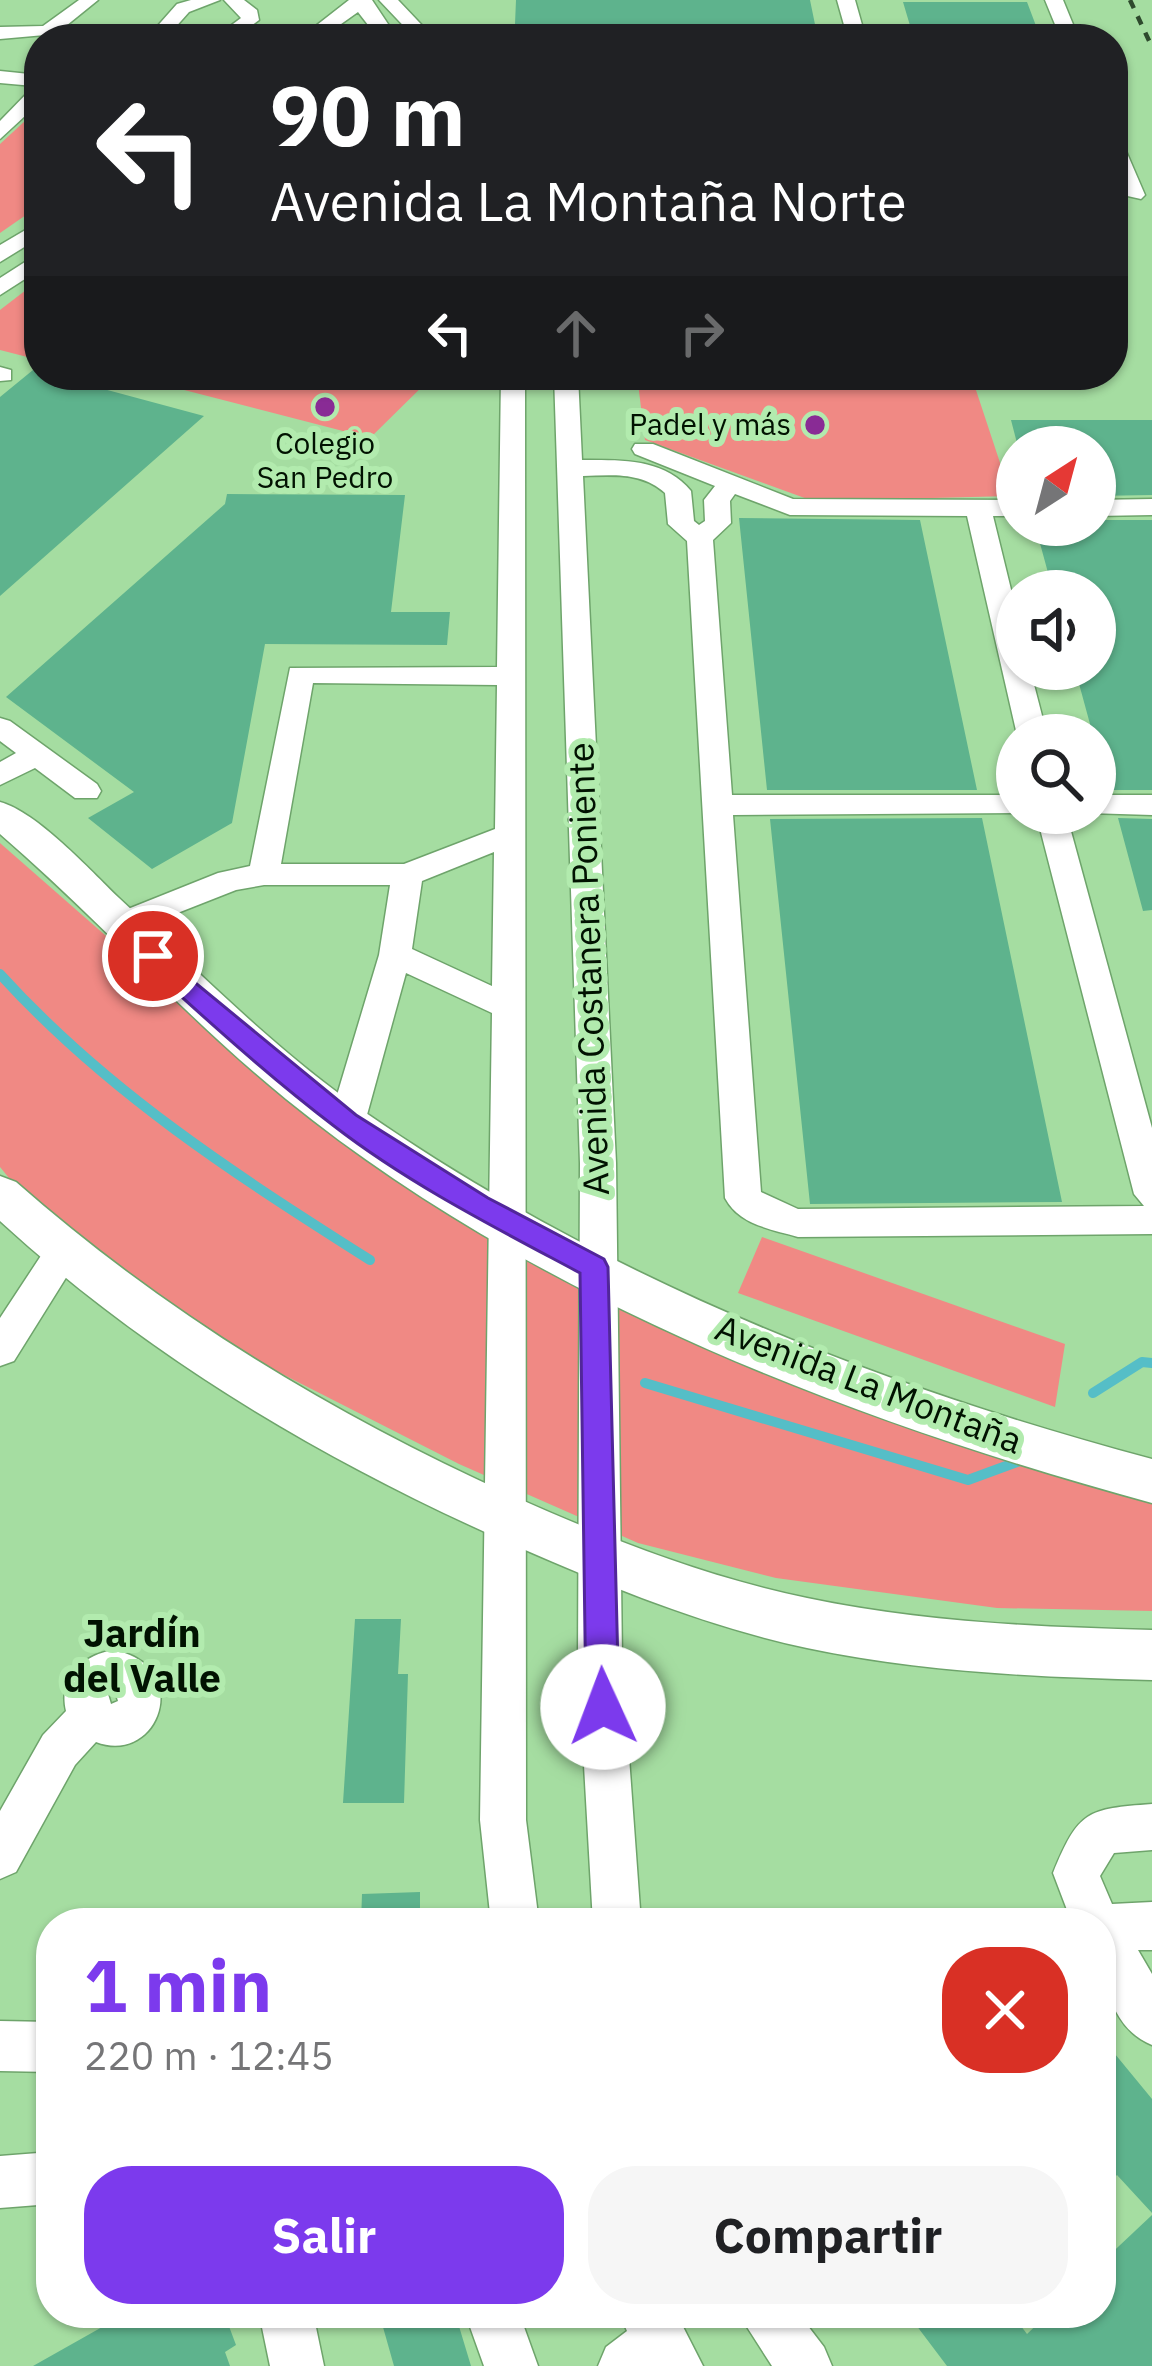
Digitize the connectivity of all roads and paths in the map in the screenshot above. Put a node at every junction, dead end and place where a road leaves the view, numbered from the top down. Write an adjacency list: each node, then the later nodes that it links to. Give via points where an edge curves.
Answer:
1 (88, 0): 6 (street)
2 (211, 0): 7 (street, via 183,8)
3 (233, 0): 8 (street, via 250,20)
4 (390, 2): 5 (street); 10 (street)
5 (363, 5): 9 (street)
6 (64, 24)
7 (169, 24)
8 (244, 24)
9 (332, 24)
10 (411, 24)
11 (24, 107): 12 (street)
12 (0, 133)
13 (1128, 180): 14 (street)
14 (1134, 195)
15 (513, 390): 24 (street, Avenida Costanera Poniente)
16 (567, 390): 17 (street, Avenida Costanera Poniente)
17 (569, 457): 18 (street, via 644,448); 23 (street, via 668,480 678,491 681,524); 48 (street, Avenida Costanera Poniente, via 598,1163)
18 (731, 482): 20 (street, via 796,508); 23 (street, via 717,500 718,523)
19 (1152, 507): 22 (street)
20 (978, 508): 21 (street); 25 (street)
21 (996, 508)
22 (1116, 508)
23 (700, 538): 33 (street)
24 (511, 676): 35 (street, Avenida Costanera Poniente); 37 (street, via 300,674)
25 (1027, 714)
26 (0, 727): 27 (street)
27 (38, 754): 28 (street); 29 (street)
28 (0, 776)
29 (86, 791)
30 (996, 805): 33 (street)
31 (1116, 805): 32 (street)
32 (1152, 805)
33 (717, 806): 45 (street, via 743,1198 798,1223)
34 (0, 814): 39 (main road, Avenida La Montaña)
35 (510, 834): 38 (street); 41 (street, Avenida Costanera Poniente)
36 (1057, 834): 44 (street)
37 (264, 874): 38 (street); 39 (street)
38 (407, 875): 40 (street)
39 (118, 925): 42 (main road, Avenida La Montaña)
40 (395, 956): 41 (street); 42 (street)
41 (509, 1007): 46 (street, Avenida Costanera Poniente)
42 (347, 1122): 46 (main road, Avenida La Montaña)
43 (0, 1194): 47 (main road)
44 (1152, 1194)
45 (1152, 1220)
46 (510, 1224): 48 (main road, Avenida La Montaña); 51 (street, Avenida Costanera Poniente)
47 (63, 1252): 49 (street); 51 (main road, via 233,1376)
48 (594, 1267): 50 (main road, Avenida La Montaña, via 789,1359); 52 (street, Avenida Costanera Poniente)
49 (0, 1350)
50 (1152, 1481)
51 (506, 1517): 52 (main road); 57 (street, Avenida Costanera Poniente, via 502,1820)
52 (598, 1561): 53 (main road, via 850,1632); 58 (street, Avenida Costanera Poniente)
53 (1152, 1654)
54 (90, 1717): 56 (street, via 59,1750)
55 (1152, 1827): 59 (street, via 1101,1831 1076,1873)
56 (0, 1856)
57 (513, 1908)
58 (615, 1908)
59 (1091, 1908)
60 (1152, 1926): 61 (street)
61 (1116, 1927)
62 (1116, 1958): 63 (street)
63 (1152, 2021)
64 (0, 2046): 65 (street)
65 (36, 2047)
66 (36, 2179): 67 (street)
67 (0, 2182)
68 (289, 2328): 71 (street)
69 (497, 2328): 72 (street)
70 (776, 2328): 73 (street)
71 (298, 2366)
72 (511, 2366)
73 (805, 2366)

